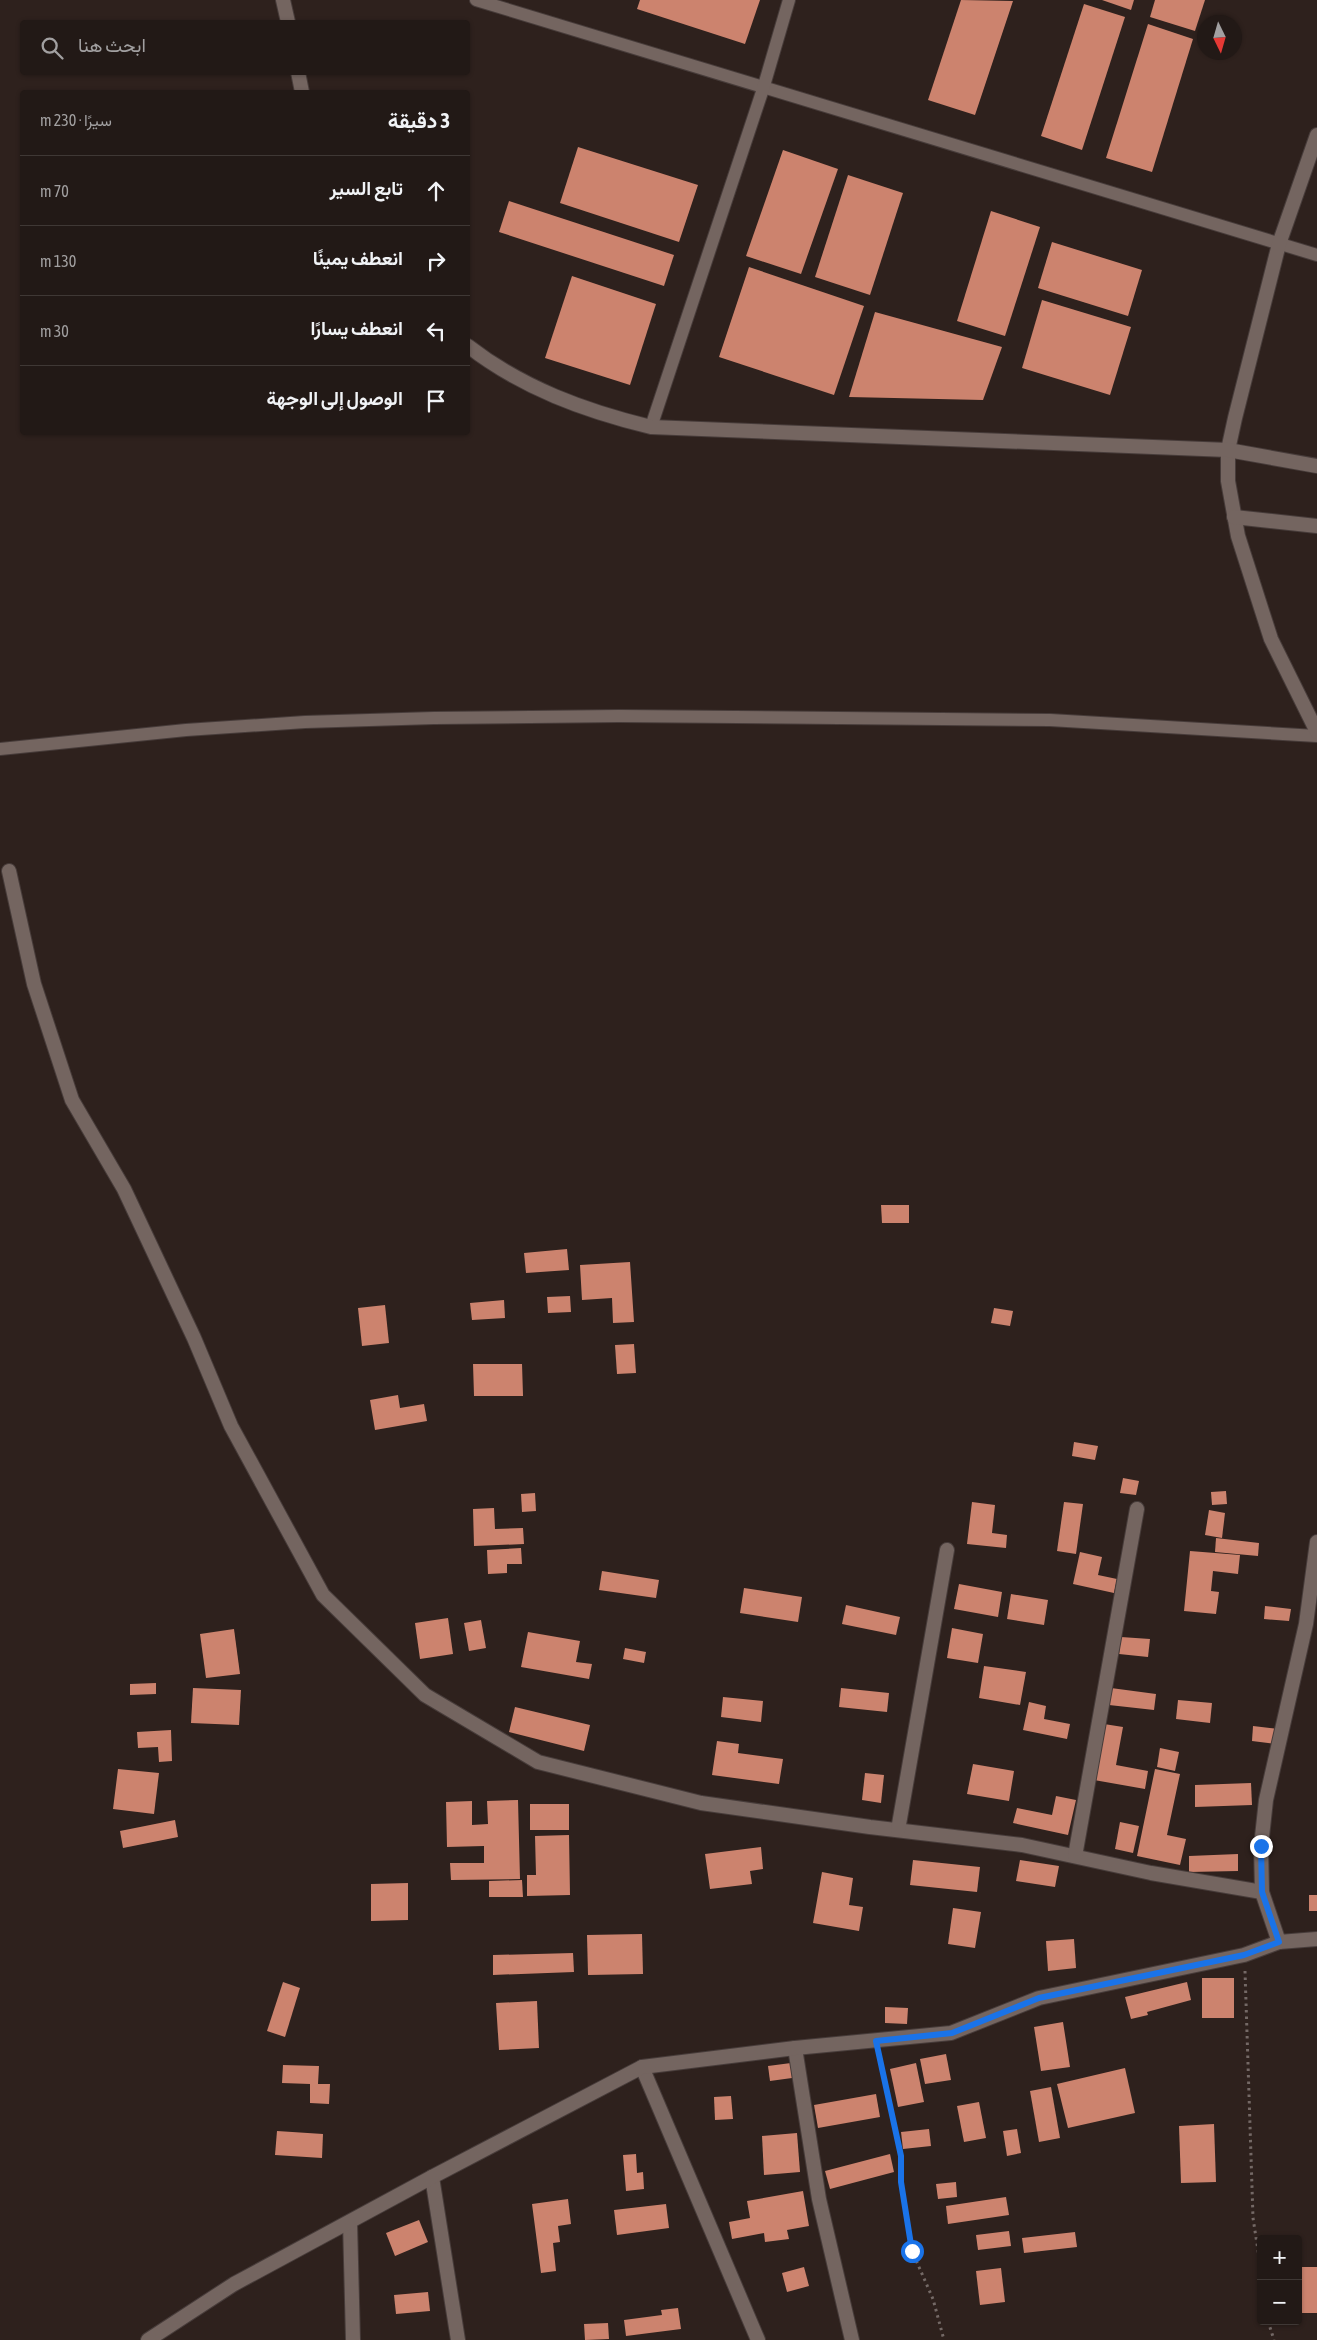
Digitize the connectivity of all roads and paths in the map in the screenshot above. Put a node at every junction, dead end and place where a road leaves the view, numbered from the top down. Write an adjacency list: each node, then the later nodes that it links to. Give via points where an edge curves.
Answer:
1 (283, 0): 4 (street)
2 (476, 0): 6 (lane)
3 (789, 0): 6 (lane)
4 (288, 20)
5 (299, 75): 7 (street)
6 (763, 89): 9 (lane); 12 (lane)
7 (302, 90)
8 (1317, 136): 9 (street)
9 (1279, 244): 10 (lane); 13 (street)
10 (1317, 255)
11 (470, 347): 12 (street, via 520,380 562,400 606,416)
12 (651, 427): 13 (street)
13 (1228, 450): 14 (street); 15 (street, via 1228,481)
14 (1317, 466)
15 (1234, 517): 16 (street); 17 (street, via 1271,639)
16 (1317, 526)
17 (1317, 732)
18 (1317, 736): 19 (lane, via 1050,720 619,716 305,722 206,728)
19 (0, 749)
20 (9, 871): 24 (street, via 34,984 72,1100 124,1189 231,1426 323,1595 425,1695 538,1762 701,1803)
21 (1137, 1509): 25 (street)
22 (1317, 1542): 26 (street, via 1306,1624 1266,1800 1261,1846)
23 (947, 1550): 24 (street)
24 (898, 1830): 25 (street, via 1022,1844)
25 (1075, 1856): 26 (street)
26 (1262, 1892): 28 (street)
27 (1317, 1939): 28 (street)
28 (1279, 1942): 29 (street)
29 (1244, 1955): 30 (street, via 1039,1998 952,2033); 35 (path, via 1253,2218)
30 (876, 2041): 31 (street); 42 (path, via 901,2156 901,2182 912,2251 933,2299)
31 (795, 2048): 32 (street); 41 (street, via 819,2199)
32 (642, 2067): 33 (street); 40 (street)
33 (432, 2177): 34 (street); 39 (street)
34 (350, 2222): 37 (street, via 234,2284); 38 (street)
35 (1257, 2244)
36 (1269, 2325): 43 (path)
37 (148, 2340)
38 (353, 2340)
39 (458, 2340)
40 (758, 2340)
41 (852, 2340)
42 (944, 2340)
43 (1274, 2340)

